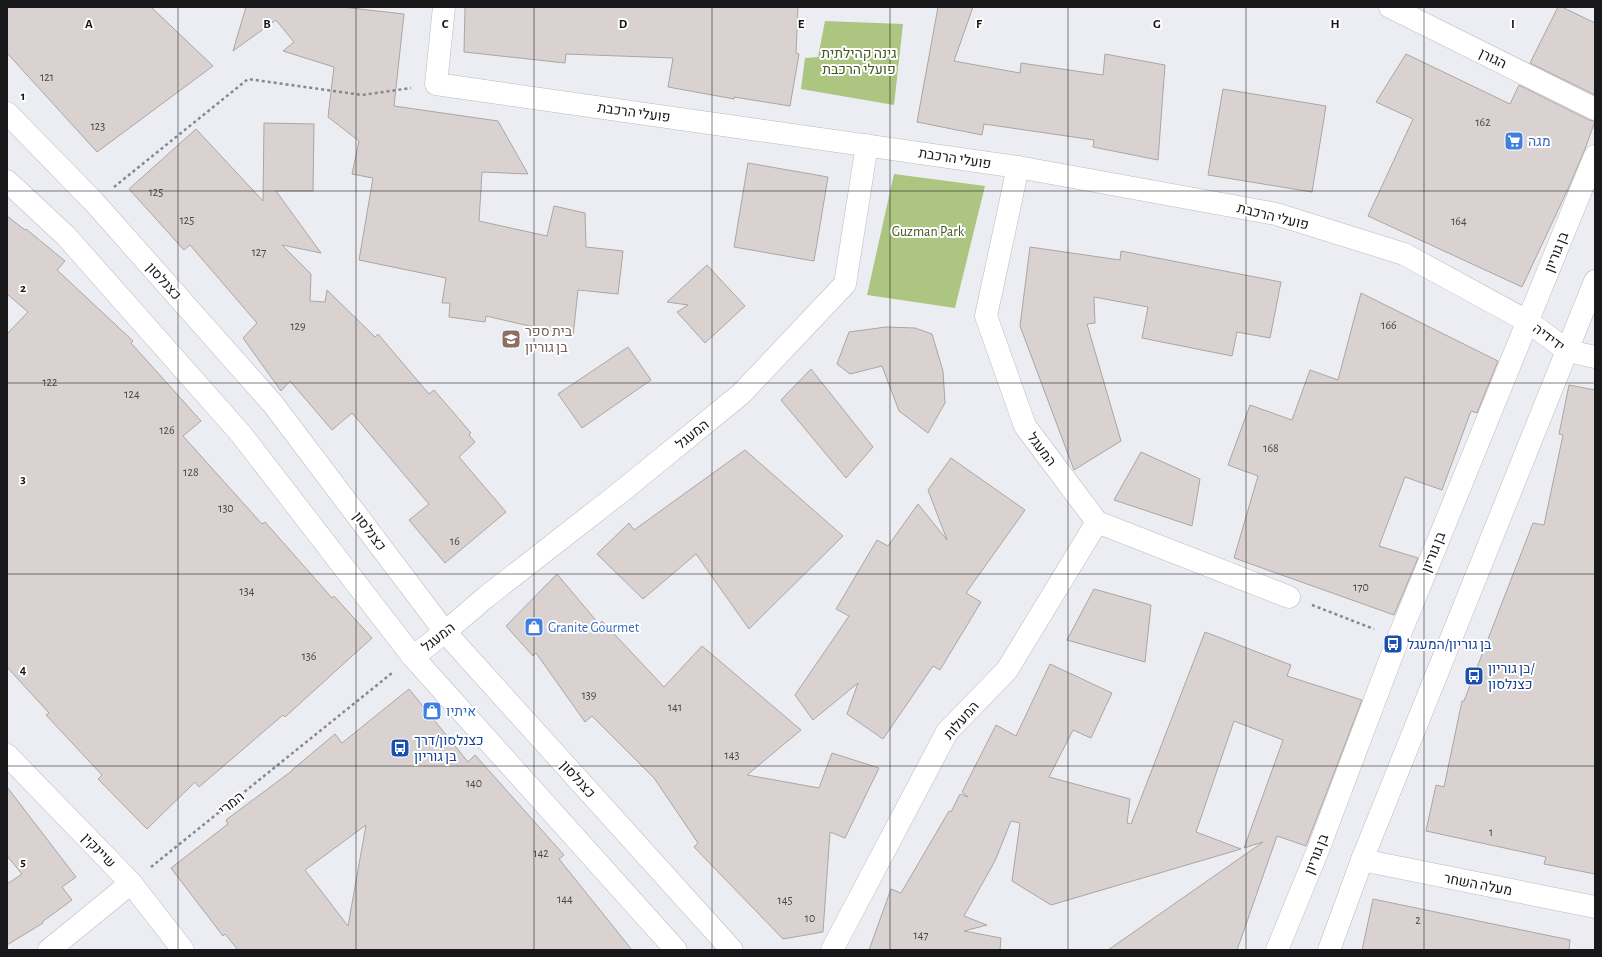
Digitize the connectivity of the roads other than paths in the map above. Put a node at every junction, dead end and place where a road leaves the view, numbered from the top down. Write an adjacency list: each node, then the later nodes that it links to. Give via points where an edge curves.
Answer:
1 (444, 7): 5 (street, פועלי הרכבת, via 436,84)
2 (1390, 7): 3 (street, הגורן)
3 (1595, 109)
4 (7, 113): 15 (street, כצנלסון, via 94,202 273,404)
5 (867, 145): 7 (street, פועלי הרכבת); 15 (street, המעגל, via 845,284 741,394)
6 (1595, 156): 10 (street, בן גוריון)
7 (1018, 167): 10 (street, פועלי הרכבת, via 1276,214 1404,254); 13 (street, המעגל, via 986,316 1025,426)
8 (7, 181): 16 (street, via 66,236 241,434)
9 (1595, 281): 11 (street)
10 (1527, 321): 11 (street, ידידיה); 26 (street, בן גוריון, via 1398,639)
11 (1568, 351): 12 (street, ידידיה); 18 (street)
12 (1595, 358)
13 (1097, 522): 14 (street); 25 (street, המעלות, via 1006,670 947,732)
14 (1289, 597)
15 (445, 632): 16 (street, המעגל); 24 (street, כצנלסון)
16 (413, 656): 23 (street)
17 (7, 755): 19 (street, שיינקין)
18 (1362, 860): 20 (street, מעלה השחר); 27 (street)
19 (131, 883): 21 (street); 22 (street, שיינקין)
20 (1595, 907)
21 (49, 950)
22 (183, 950)
23 (676, 950)
24 (732, 950)
25 (832, 950)
26 (1277, 950)
27 (1329, 950)

